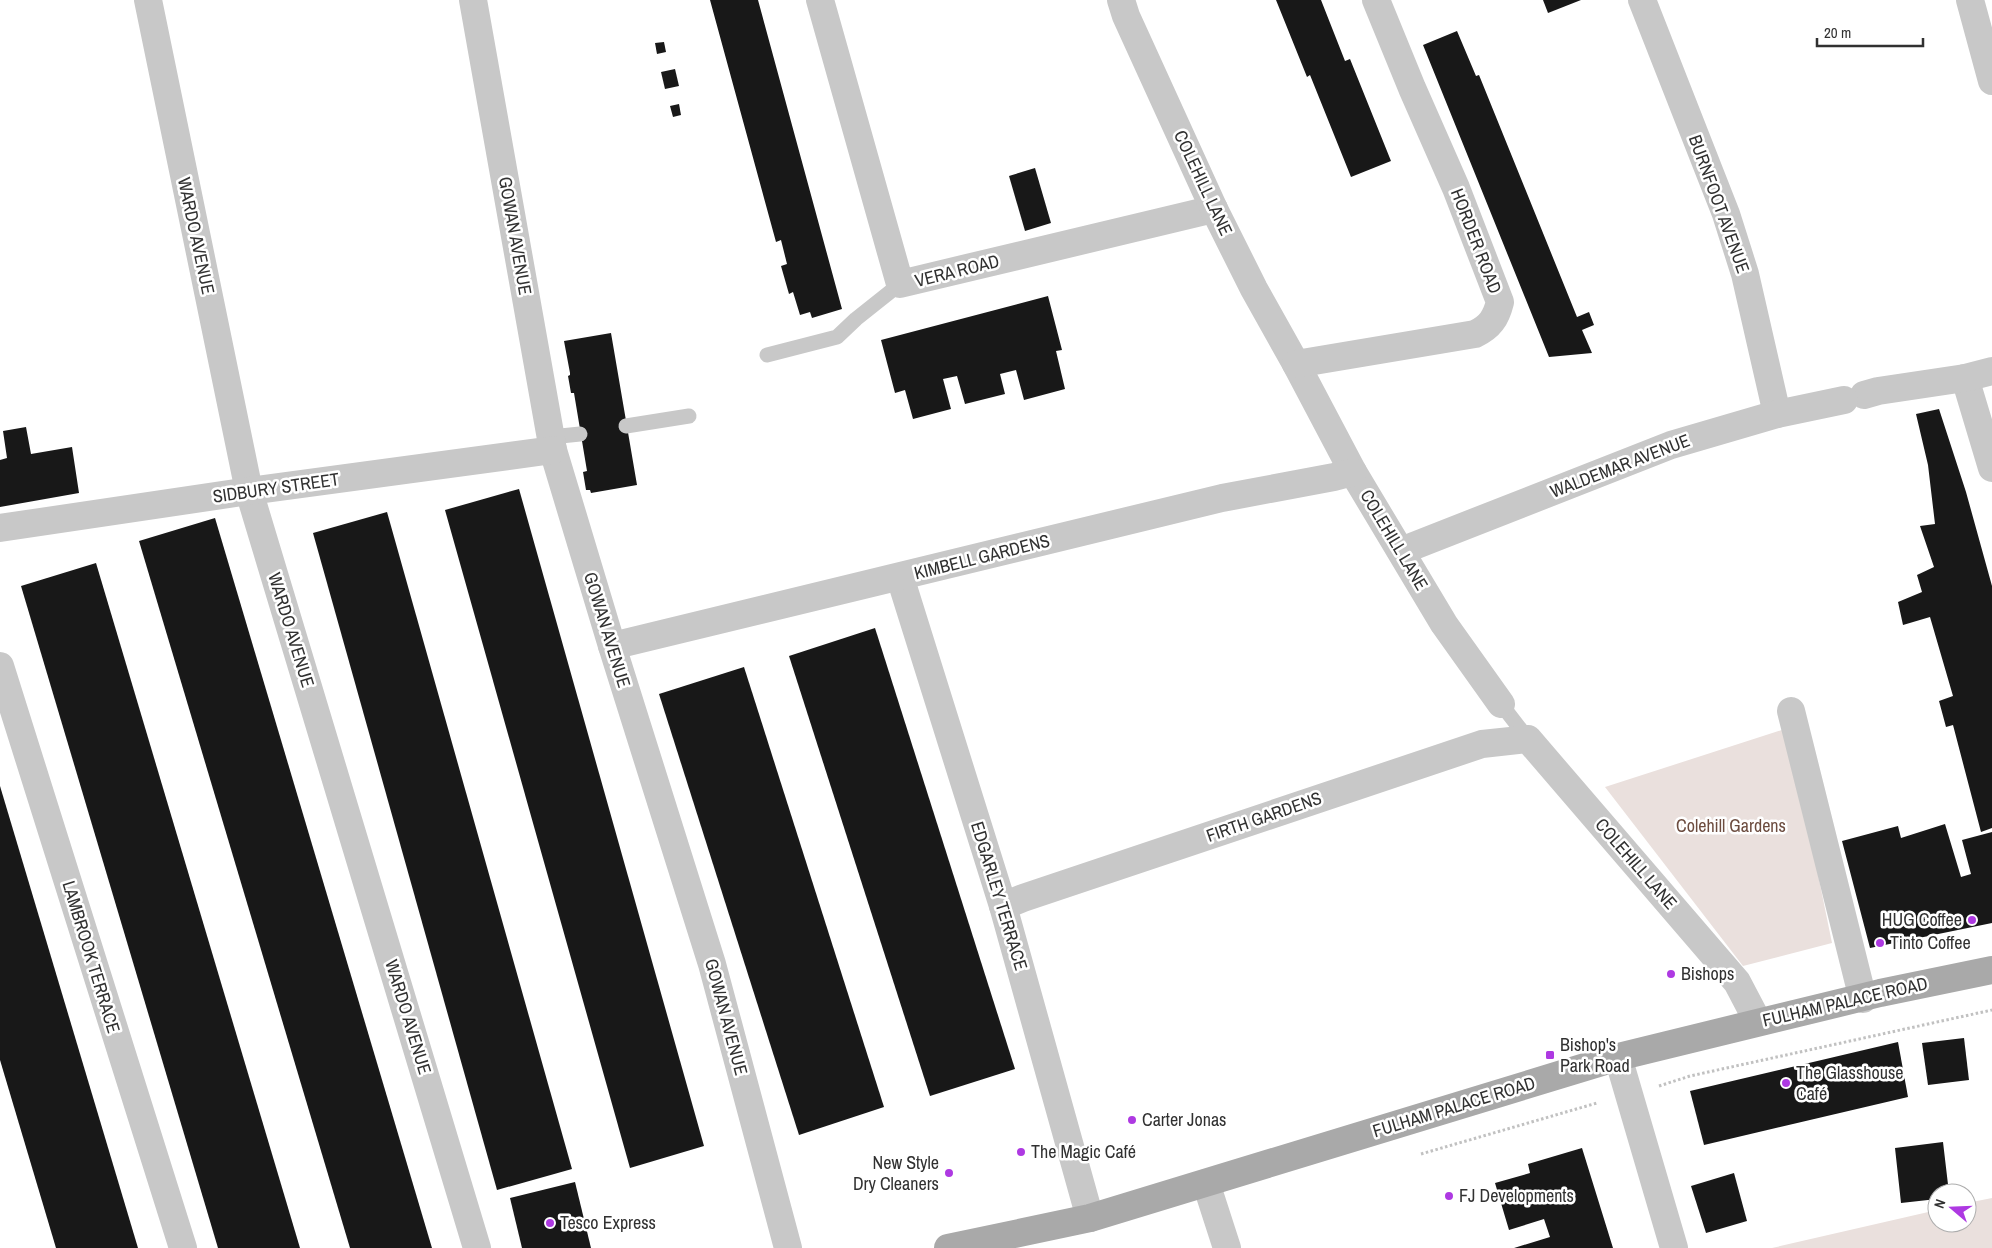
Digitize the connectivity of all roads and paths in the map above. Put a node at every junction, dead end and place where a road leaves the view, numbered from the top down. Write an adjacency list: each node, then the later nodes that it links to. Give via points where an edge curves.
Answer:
1 (148, 0): 22 (street, WARDO AVENUE)
2 (473, 0): 19 (street, GOWAN AVENUE)
3 (820, 0): 10 (street, VERA ROAD)
4 (1121, 0): 9 (street, COLEHILL LANE)
5 (1376, 0): 12 (street, HORDER ROAD, via 1456,188 1500,302 1496,317 1475,334)
6 (1642, 0): 15 (street, BURNFOOT AVENUE, via 1726,214 1745,274)
7 (1970, 0): 8 (street)
8 (1992, 81)
9 (1214, 209): 10 (street, VERA ROAD); 12 (street, COLEHILL LANE)
10 (900, 284): 11 (lane, via 837,337)
11 (767, 355)
12 (1296, 364): 21 (street, COLEHILL LANE)
13 (1992, 371): 14 (street)
14 (1965, 378): 15 (street, WALDEMAR AVENUE, via 1878,391); 20 (street)
15 (1777, 414): 24 (street, WALDEMAR AVENUE, via 1671,445)
16 (689, 416): 17 (lane)
17 (626, 426)
18 (580, 434): 19 (lane)
19 (552, 444): 22 (street, SIDBURY STREET); 26 (street, GOWAN AVENUE)
20 (1992, 468)
21 (1352, 472): 24 (street, COLEHILL LANE); 25 (street, KIMBELL GARDENS, via 1222,498)
22 (249, 491): 23 (street, SIDBURY STREET); 41 (street, WARDO AVENUE)
23 (0, 528)
24 (1401, 551): 28 (street, COLEHILL LANE, via 1444,624)
25 (900, 577): 26 (street, KIMBELL GARDENS); 31 (street, EDGARLEY TERRACE)
26 (612, 646): 42 (street, GOWAN AVENUE, via 712,964)
27 (0, 666): 40 (street, LAMBROOK TERRACE)
28 (1501, 704): 30 (lane, COLEHILL LANE)
29 (1791, 710): 33 (street)
30 (1528, 739): 31 (street, FIRTH GARDENS, via 1482,744); 35 (street, COLEHILL LANE, via 1737,982)
31 (1004, 906): 39 (street, EDGARLEY TERRACE)
32 (1992, 974): 33 (main road, FULHAM PALACE ROAD, via 1880,993)
33 (1863, 999): 35 (main road, FULHAM PALACE ROAD)
34 (1992, 1010): 37 (path, via 1690,1076)
35 (1758, 1022): 36 (main road, FULHAM PALACE ROAD)
36 (1618, 1057): 38 (main road, FULHAM PALACE ROAD); 45 (street)
37 (1652, 1089)
38 (1206, 1183): 39 (main road, FULHAM PALACE ROAD); 44 (street)
39 (1090, 1218): 43 (main road, FULHAM PALACE ROAD)
40 (183, 1248)
41 (477, 1248)
42 (788, 1248)
43 (948, 1248)
44 (1227, 1248)
45 (1674, 1248)

